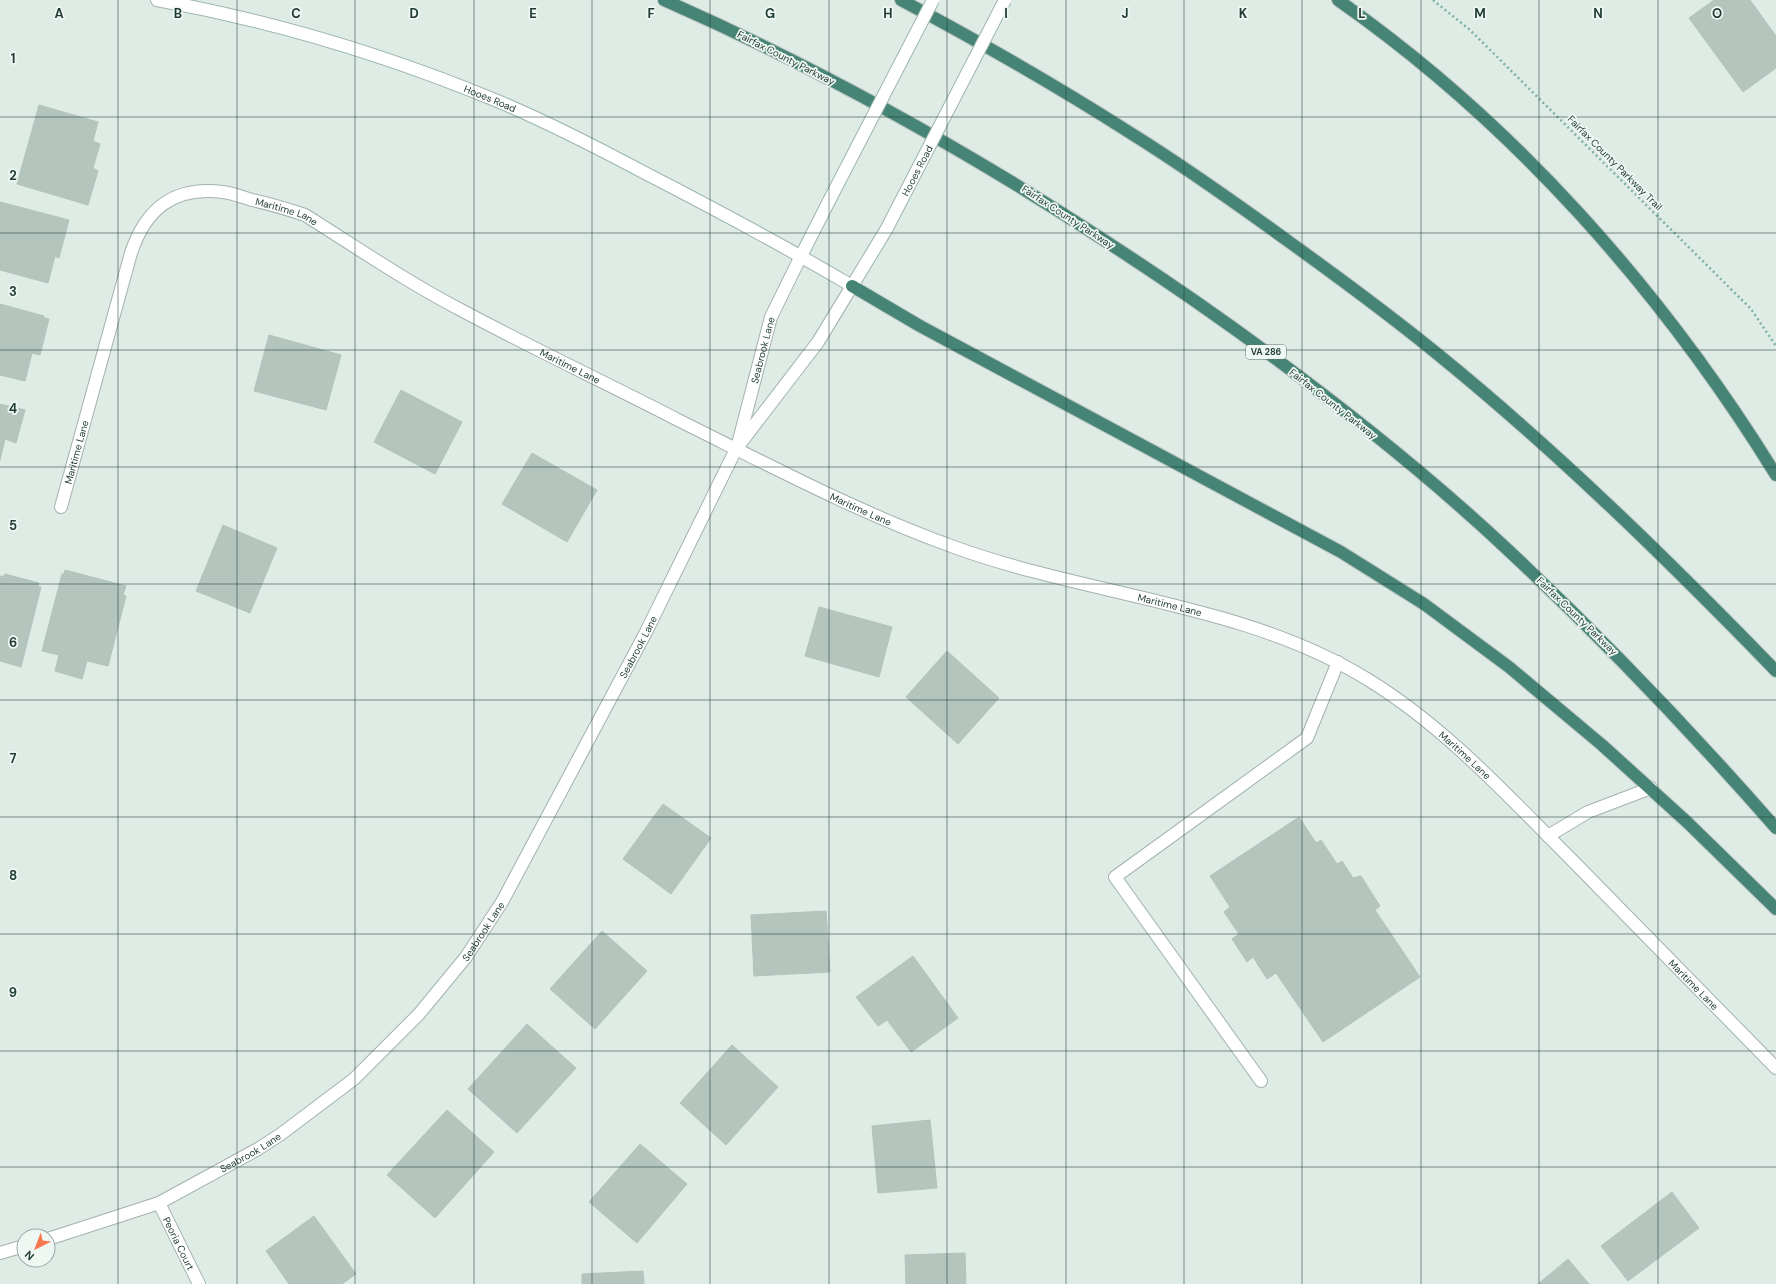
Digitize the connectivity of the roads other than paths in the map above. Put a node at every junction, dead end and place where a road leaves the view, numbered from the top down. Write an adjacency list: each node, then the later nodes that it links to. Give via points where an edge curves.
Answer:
1 (157, 0): 7 (street, Hooes Road, via 255,20 320,38 438,77 496,100 610,154)
2 (664, 0): 15 (highway, Fairfax County Parkway / VA 286, via 802,65 986,166 1076,222 1251,341 1414,468 1506,547 1654,694)
3 (901, 0): 13 (highway, via 1048,82 1134,135 1238,205 1348,285 1434,351 1529,432 1696,589)
4 (933, 0): 7 (street, bridge)
5 (1005, 0): 8 (street, Hooes Road, bridge, via 886,230)
6 (1338, 0): 10 (highway, via 1422,63 1469,104 1530,162 1579,214 1627,267 1675,327 1714,380)
7 (801, 256): 8 (street, Hooes Road); 9 (street, Seabrook Lane, via 771,317)
8 (852, 286): 9 (street, Seabrook Lane, via 818,342); 14 (highway, via 920,326 1297,528 1382,577 1424,604 1509,667)
9 (736, 449): 11 (street, Maritime Lane, via 457,308 305,215 224,192 206,191 172,198 146,221 137,236); 12 (street, Maritime Lane, via 861,510 965,551 1002,564 1231,621 1269,633); 20 (street, Seabrook Lane, via 646,632 502,902 466,957 419,1014 354,1079 258,1149)
10 (1776, 475)
11 (61, 507)
12 (1338, 662): 16 (street, Maritime Lane, via 1367,679 1423,719 1483,772); 19 (street, via 1308,738 1115,877)
13 (1776, 671)
14 (1651, 788): 16 (street, via 1588,812); 17 (highway)
15 (1776, 828)
16 (1548, 836): 18 (street, Maritime Lane)
17 (1776, 909)
18 (1776, 1068)
19 (1261, 1081)
20 (159, 1203): 21 (street, Seabrook Lane); 24 (street, Peoria Court)
21 (56, 1236)
22 (16, 1248): 23 (street)
23 (0, 1253)
24 (199, 1284)

